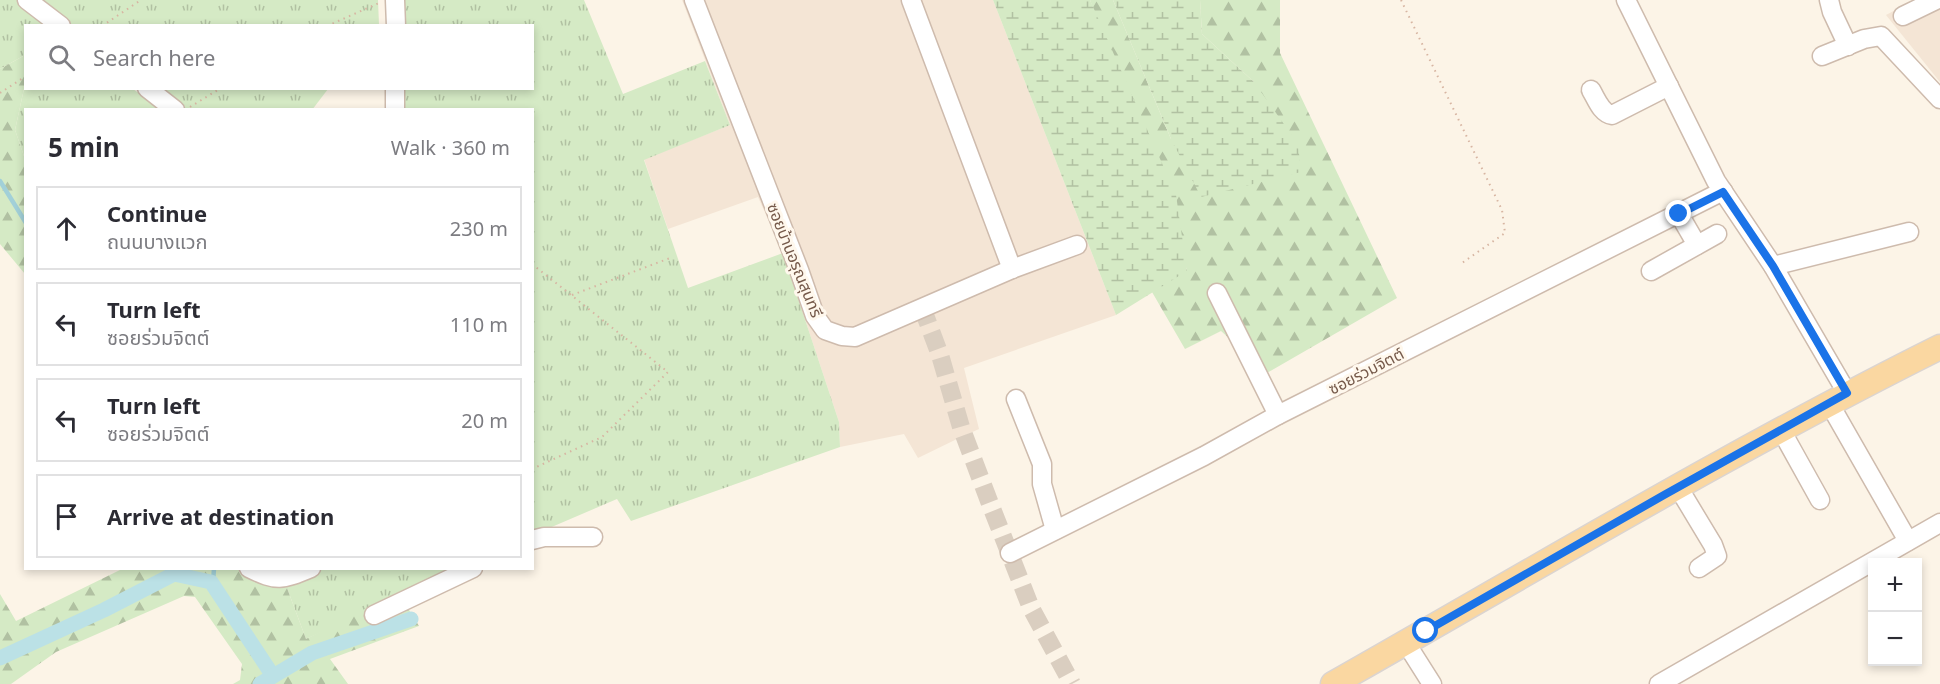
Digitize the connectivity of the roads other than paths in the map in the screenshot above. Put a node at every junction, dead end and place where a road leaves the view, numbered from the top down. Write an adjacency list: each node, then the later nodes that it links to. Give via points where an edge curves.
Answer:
1 (27, 0): 9 (street)
2 (395, 0): 10 (street)
3 (694, 0): 27 (street, ซอยบ้านอรุณสุนทรี, via 815,316 825,330 855,337)
4 (911, 0): 27 (street)
5 (1626, 0): 13 (street)
6 (1829, 0): 11 (street)
7 (1936, 0): 8 (street)
8 (1903, 16)
9 (58, 24)
10 (396, 24)
11 (1848, 46): 12 (street); 17 (street, via 1881,36)
12 (1822, 56)
13 (1669, 86): 16 (street, via 1612,115 1602,110); 20 (street)
14 (150, 90): 18 (street)
15 (395, 90): 19 (street)
16 (1591, 90)
17 (1940, 99)
18 (172, 108)
19 (395, 108)
20 (1723, 192): 21 (street, ซอยร่วมจิตต์); 26 (street)
21 (1679, 214): 25 (street); 33 (street, ซอยร่วมจิตต์)
22 (1909, 232): 26 (street)
23 (1717, 234): 25 (street)
24 (1077, 245): 27 (street, ซอยบ้านอรุณสุนทรี)
25 (1697, 245): 28 (street)
26 (1773, 266): 31 (street)
27 (1012, 269)
28 (1651, 271)
29 (1217, 293): 33 (street)
30 (1940, 347): 31 (main road)
31 (1838, 398): 34 (main road); 41 (street)
32 (1016, 399): 38 (street, via 1042,464 1042,484)
33 (1278, 415): 38 (street, ซอยร่วมจิตต์)
34 (1781, 430): 35 (main road); 36 (street)
35 (1678, 488): 43 (street, via 1717,556); 48 (main road)
36 (1820, 500)
37 (1940, 523): 41 (street)
38 (1055, 530): 42 (street, ซอยร่วมจิตต์)
39 (593, 537): 40 (street)
40 (534, 540)
41 (1908, 541): 51 (street)
42 (1010, 553)
43 (1699, 568)
44 (253, 570): 45 (street, via 269,578 290,577)
45 (306, 570)
46 (469, 570): 47 (street)
47 (374, 615)
48 (1406, 643): 49 (main road); 50 (street)
49 (1333, 684)
50 (1432, 684)
51 (1659, 684)

